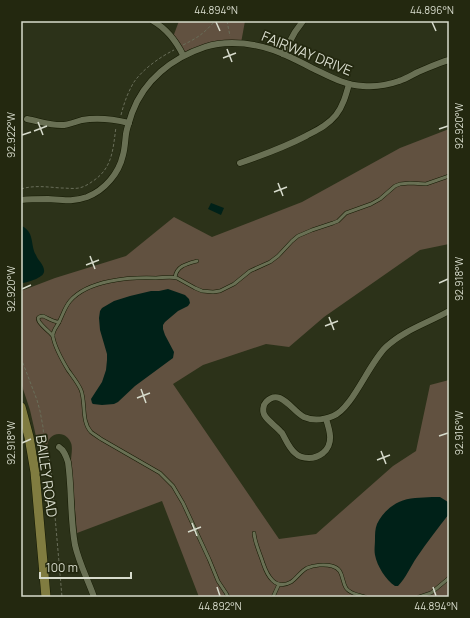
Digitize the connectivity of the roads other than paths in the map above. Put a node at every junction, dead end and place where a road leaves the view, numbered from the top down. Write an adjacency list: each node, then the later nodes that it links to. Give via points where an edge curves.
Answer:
1 (153, 21): 4 (street, via 173,37)
2 (303, 21): 3 (street)
3 (283, 54): 4 (street, FAIRWAY DRIVE, via 256,44 230,43 207,46); 6 (street, FAIRWAY DRIVE)
4 (183, 56): 8 (street, FAIRWAY DRIVE, via 152,80 137,102)
5 (449, 60): 6 (street, FAIRWAY DRIVE, via 389,84)
6 (349, 84): 9 (street, via 340,108 324,126 280,148)
7 (27, 118): 8 (street, via 57,125 100,118)
8 (129, 123): 11 (street, FAIRWAY DRIVE, via 123,156 115,174 94,194 67,201)
9 (240, 162)
10 (449, 176): 13 (lane, via 426,184 410,183 395,186 380,199 346,213 333,224 298,236 270,262 220,290 202,291)
11 (21, 200)
12 (197, 261): 13 (lane, via 181,266)
13 (175, 277): 15 (lane, via 108,281 82,291 70,301)
14 (449, 311): 18 (street, via 404,333 385,347 346,406 336,415)
15 (59, 322): 16 (lane); 16 (lane, via 43,316 38,318 39,323)
16 (53, 337): 25 (lane, via 60,356 79,385 89,430 160,473 173,486 218,582)
17 (21, 407): 23 (main road, BAILEY ROAD, via 35,472)
18 (326, 419): 18 (street, via 305,417 284,400 275,397 267,401 263,408 265,416 296,454 302,457 313,458 325,452 330,436)
19 (59, 447): 24 (street, BAILEY ROAD, via 68,462 76,547)
20 (254, 533): 22 (lane, via 267,573 274,583)
21 (449, 578): 28 (lane, via 431,593)
22 (279, 584): 26 (lane); 27 (lane, via 290,582 307,568 333,566 340,571 349,591)
23 (46, 597)
24 (94, 597)
25 (228, 597)
26 (273, 597)
27 (365, 597)
28 (419, 597)

